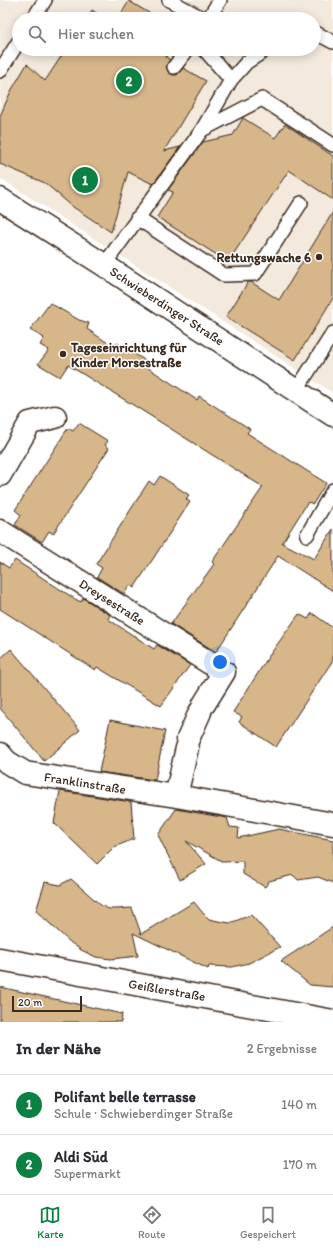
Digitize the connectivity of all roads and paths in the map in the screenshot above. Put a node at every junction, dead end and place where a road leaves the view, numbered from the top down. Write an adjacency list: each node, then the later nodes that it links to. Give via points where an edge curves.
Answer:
1 (45, 0): 4 (lane)
2 (169, 0): 5 (lane)
3 (220, 0): 6 (lane)
4 (37, 12)
5 (191, 12)
6 (212, 12)
7 (321, 36): 8 (lane)
8 (333, 42)
9 (12, 52): 14 (lane)
10 (183, 56): 13 (lane)
11 (210, 56): 15 (lane)
12 (256, 56): 15 (lane, via 247,62)
13 (174, 67)
14 (0, 71)
15 (231, 80): 16 (lane)
16 (202, 130): 17 (lane, via 262,99); 20 (lane)
17 (333, 145)
18 (0, 199): 21 (street, Schwieberdinger Straße)
19 (301, 203): 20 (lane, via 255,274 224,275)
20 (137, 218): 21 (lane)
21 (104, 265): 23 (street, Schwieberdinger Straße)
22 (333, 333): 23 (lane)
23 (296, 391): 24 (street, Schwieberdinger Straße)
24 (332, 413)
25 (55, 417): 26 (street, via 30,422)
26 (0, 475)
27 (331, 498): 29 (lane)
28 (0, 531): 31 (street, Dreysestraße, via 224,672 202,708 188,743)
29 (307, 535)
30 (0, 754): 31 (street, Franklinstraße, via 7,762 25,773)
31 (176, 796): 32 (street, Franklinstraße)
32 (333, 824)
33 (0, 959): 34 (street, Geißlerstraße)
34 (333, 1021)

